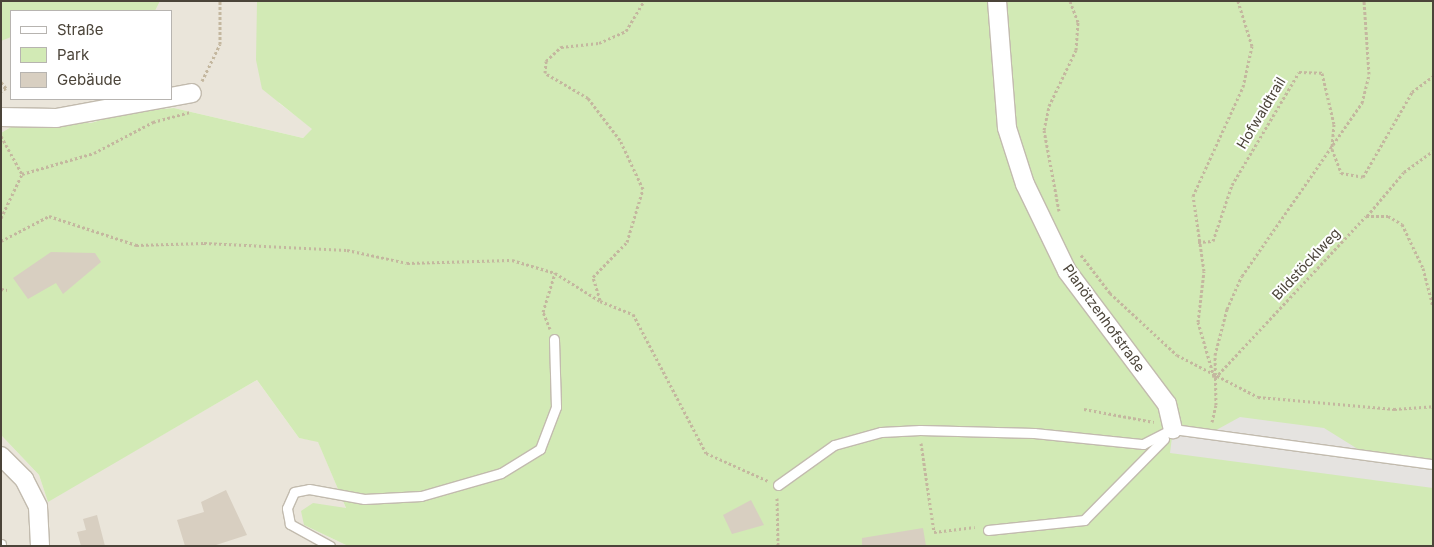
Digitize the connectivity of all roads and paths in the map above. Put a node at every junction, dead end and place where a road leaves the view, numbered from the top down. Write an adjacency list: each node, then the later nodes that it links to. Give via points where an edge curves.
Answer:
1 (220, 1): 10 (path, via 220,44 209,72)
2 (644, 1): 27 (path, via 626,31 599,43 561,47 546,61 545,73 588,98 620,140 643,188 627,242 593,277)
3 (997, 1): 34 (street, Planötzenhofstraße, via 1007,128 1025,184 1067,271 1168,404)
4 (1070, 1): 20 (path, via 1078,22 1076,50 1049,106 1044,130)
5 (1238, 1): 22 (path, Hofwaldtrail, via 1252,46 1243,87 1193,196)
6 (1364, 1): 15 (path, via 1369,74 1362,103)
7 (1433, 76): 15 (path, Hofwaldtrail, via 1412,92 1363,178 1341,174)
8 (1, 82): 9 (path, via 6,88)
9 (1, 91)
10 (192, 93): 11 (street); 17 (path, via 191,113 153,122 94,153)
11 (172, 97)
12 (154, 100): 13 (street, via 56,118)
13 (1, 117)
14 (1, 136): 17 (path)
15 (1332, 148): 22 (path, Hofwaldtrail, via 1334,124 1322,73 1299,72 1232,184 1213,242); 30 (path, via 1242,276 1227,310)
16 (1433, 151): 18 (path, Bildstöcklweg, via 1404,172)
17 (22, 174): 19 (path)
18 (1366, 216): 28 (path, via 1388,216 1402,224 1423,268); 30 (path, Bildstöcklweg)
19 (1, 218)
20 (1063, 219)
21 (1, 241): 24 (path, via 49,216 136,245 204,243 347,250 406,263 512,260)
22 (1198, 242): 30 (path, Hofwaldtrail, via 1204,271 1198,322)
23 (1078, 249): 30 (path, via 1110,294 1177,355)
24 (555, 273): 27 (path); 29 (path, via 543,312)
25 (1, 288): 26 (path)
26 (7, 290)
27 (600, 301): 38 (path, via 633,314 706,453)
28 (1433, 306)
29 (554, 339): 41 (lane, via 556,407 540,449 501,473 421,496 364,499 309,489 294,492 287,508 290,524)
30 (1215, 378): 31 (path, via 1258,397 1394,409); 35 (path, via 1216,405)
31 (1433, 406)
32 (1084, 409): 34 (path, via 1140,416)
33 (920, 430): 34 (lane, via 1034,433 1143,444); 38 (lane, via 881,432 834,445); 39 (path, via 934,532 972,526)
34 (1173, 430): 35 (lane); 39 (lane, via 1084,520)
35 (1208, 434): 37 (lane)
36 (1, 456): 40 (street, via 24,479 38,507)
37 (1433, 464)
38 (778, 485): 42 (path)
39 (988, 530)
40 (40, 546)
41 (330, 546)
42 (778, 546)

